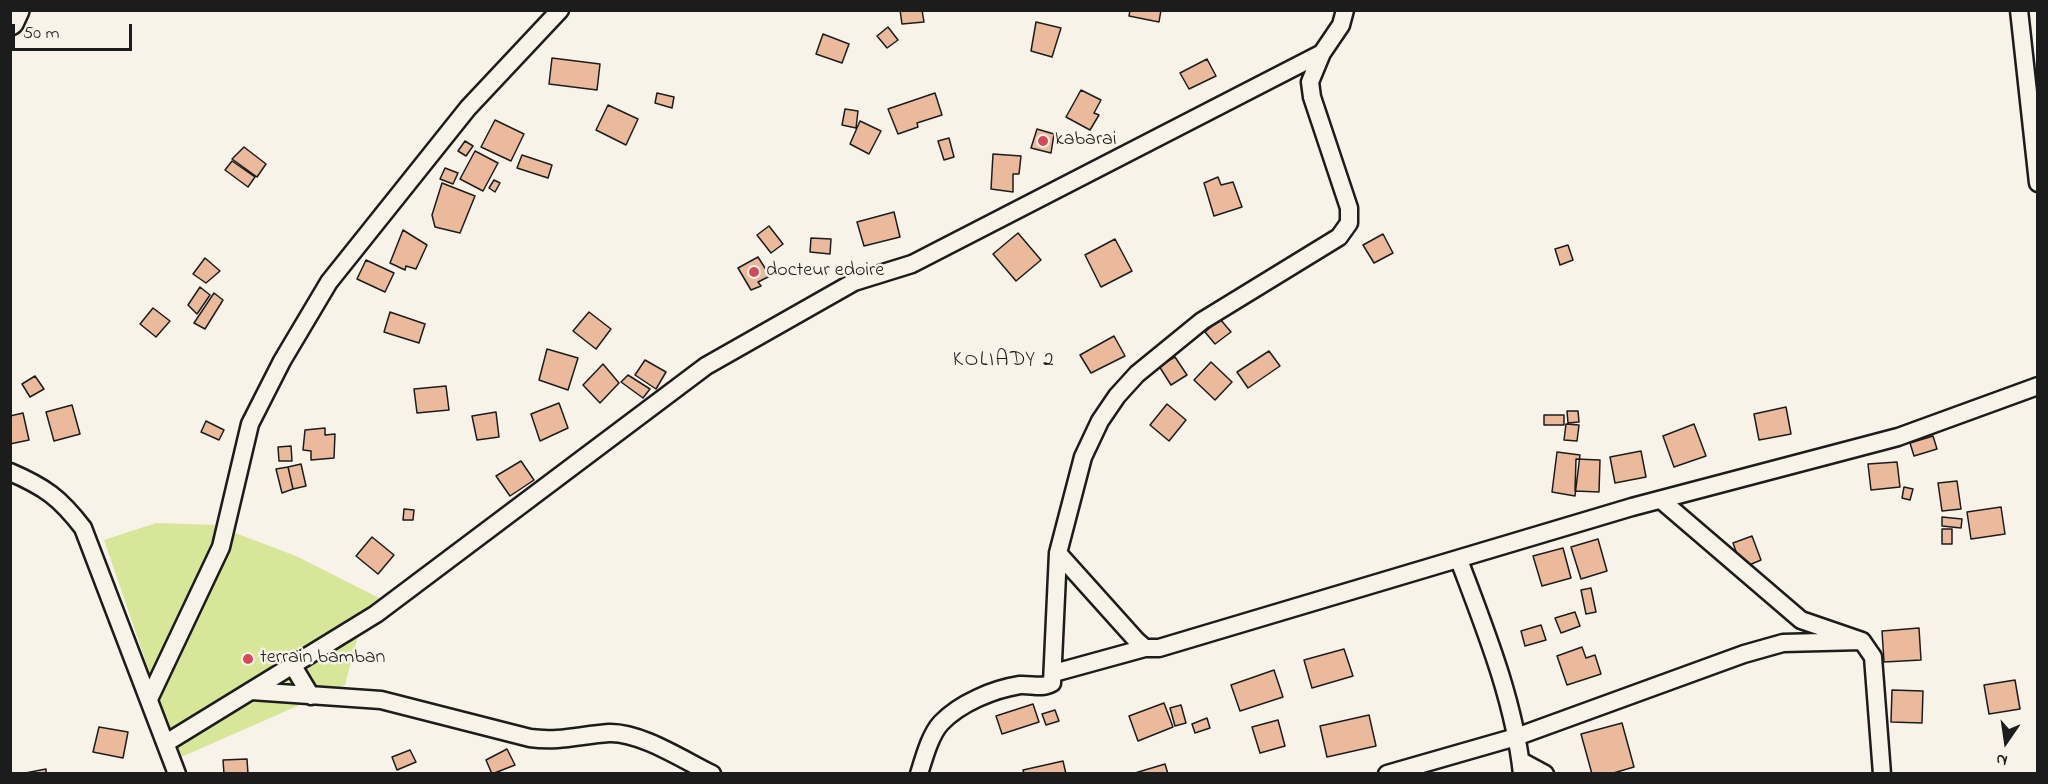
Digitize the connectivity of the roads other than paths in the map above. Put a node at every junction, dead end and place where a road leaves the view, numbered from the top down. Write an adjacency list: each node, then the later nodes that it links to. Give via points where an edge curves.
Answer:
1 (15, 10): 5 (main road)
2 (560, 10): 19 (street, via 468,108 329,282 250,424 221,547)
3 (1345, 10): 6 (street, via 1341,25)
4 (2019, 10): 7 (street)
5 (10, 21)
6 (1322, 53): 11 (street, via 1310,82 1312,97 1349,208 1349,223 1339,237 1202,321 1137,374 1117,396 1083,456); 15 (street, via 912,264 854,282 706,366 376,615)
7 (2037, 183)
8 (2037, 386): 10 (street, via 1898,437)
9 (10, 472): 19 (street, via 41,485 64,503 83,528)
10 (1661, 500): 12 (street); 13 (street, via 1801,620)
11 (1058, 553): 14 (street); 16 (street)
12 (1459, 560): 14 (street, via 1159,648); 20 (street, via 1488,636)
13 (1862, 641): 20 (street, via 1783,643); 28 (street, via 1873,657)
14 (1145, 648): 16 (street)
15 (293, 666): 17 (street); 18 (street)
16 (1054, 673): 25 (street, via 1048,685 1022,685 984,695 941,723)
17 (251, 691): 18 (street); 21 (street)
18 (311, 696): 24 (street, via 381,700 538,740 610,733 638,737)
19 (149, 699): 21 (street)
20 (1516, 737): 22 (street); 26 (street)
21 (166, 743): 23 (street)
22 (1522, 767): 27 (street)
23 (177, 774)
24 (712, 774)
25 (919, 774)
26 (1387, 774)
27 (1545, 774)
28 (1882, 774)

